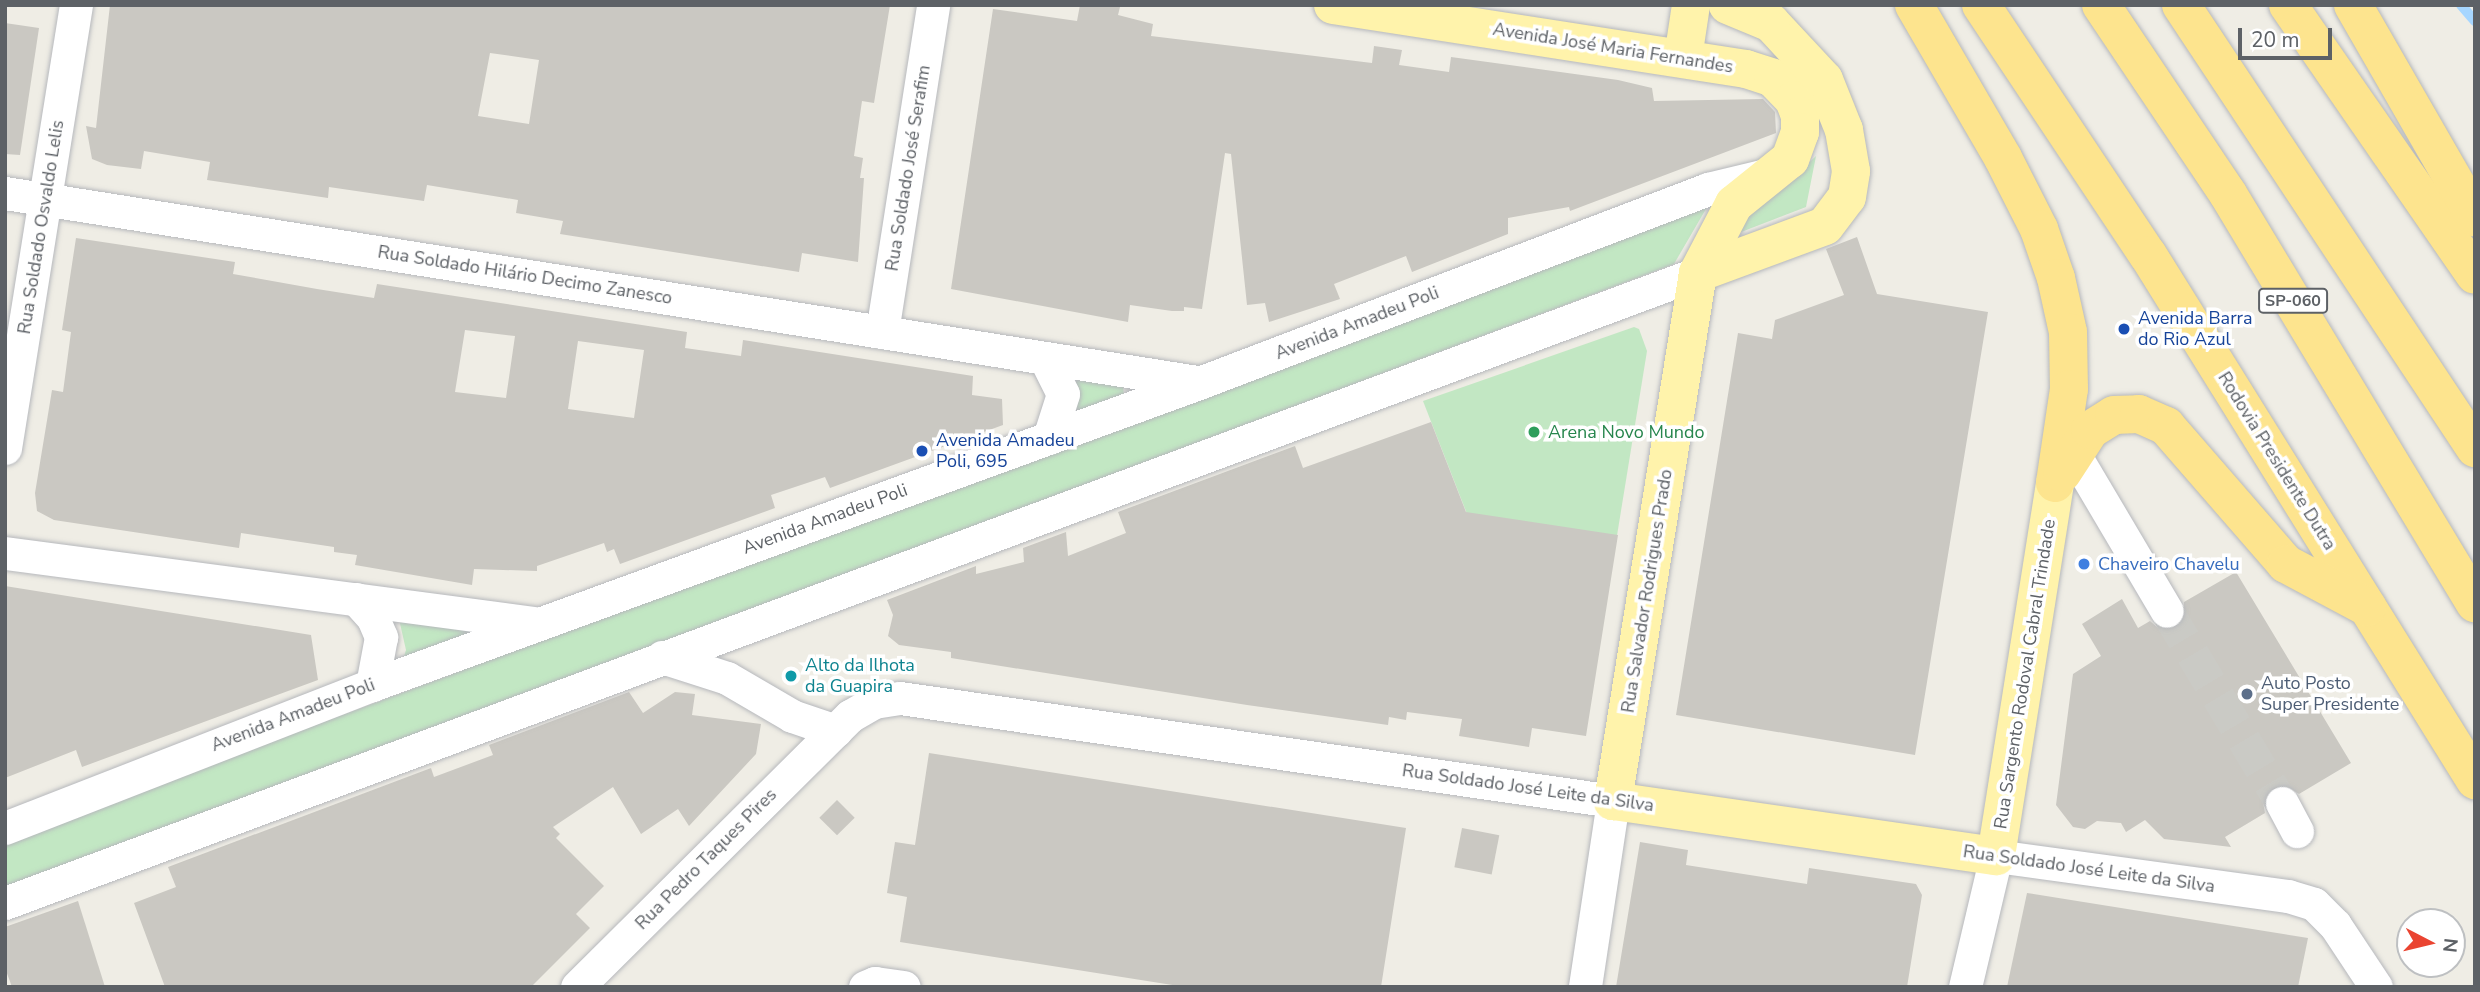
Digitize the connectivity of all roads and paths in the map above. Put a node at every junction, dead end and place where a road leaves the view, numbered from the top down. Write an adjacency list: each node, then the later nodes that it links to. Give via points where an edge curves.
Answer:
1 (76, 5): 15 (street, Rua Soldado Osvaldo Lelis)
2 (933, 5): 19 (street, Rua Soldado José Serafim)
3 (1333, 5): 12 (main road, Avenida José Maria Fernandes)
4 (1691, 5): 12 (main road)
5 (1728, 5): 17 (main road, via 1771,23 1824,80 1844,130 1851,171 1846,197 1825,226)
6 (1914, 5): 25 (highway, via 2003,158 2039,229 2056,278 2068,332)
7 (1981, 5): 29 (highway, Rodovia Presidente Dutra, via 2148,255)
8 (2101, 5): 28 (highway, SP-060, via 2228,194)
9 (2181, 5): 24 (highway)
10 (2288, 5): 18 (highway)
11 (2353, 5): 16 (highway)
12 (1683, 58): 13 (main road, Avenida José Maria Fernandes, via 1773,78 1794,100 1800,132 1790,159)
13 (1766, 175): 17 (main road, Rua Salvador Rodrigues Prado, via 1720,224); 21 (street, Avenida Amadeu Poli, via 1708,189)
14 (5, 193): 15 (street, Rua Soldado Hilário Decimo Zanesco)
15 (46, 200): 19 (street, Rua Soldado Hilário Decimo Zanesco); 23 (street, Rua Soldado Osvaldo Lelis)
16 (2475, 217)
17 (1698, 273): 32 (street); 36 (main road, Rua Salvador Rodrigues Prado)
18 (2475, 275)
19 (882, 332): 20 (street, Rua Soldado Hilário Decimo Zanesco)
20 (1045, 358): 21 (street, Rua Soldado Hilário Decimo Zanesco); 22 (street, via 1063,394)
21 (1199, 383): 22 (street, Avenida Amadeu Poli)
22 (1049, 438): 31 (street, Avenida Amadeu Poli)
23 (5, 448)
24 (2475, 448)
25 (2065, 468): 29 (highway, via 2090,430 2114,415 2139,414 2166,426 2286,564); 30 (street); 38 (main road, Rua Sargento Rodoval Cabral Trindade)
26 (5, 553): 27 (street)
27 (356, 599): 31 (street); 33 (street, via 373,618 381,637)
28 (2475, 603)
29 (2369, 608): 35 (highway, Rodovia Presidente Dutra)
30 (2167, 611)
31 (540, 623): 33 (street, Avenida Amadeu Poli)
32 (662, 657): 34 (street, via 727,678 792,716); 39 (street)
33 (372, 685): 37 (street, Avenida Amadeu Poli)
34 (836, 731): 36 (street, Rua Soldado José Leite da Silva, via 874,702 900,698); 40 (street, Rua Pedro Taques Pires)
35 (2475, 780)
36 (1613, 801): 38 (main road, Rua Soldado José Leite da Silva); 43 (street, Rua Salvador Rodrigues Prado)
37 (5, 828)
38 (1996, 856): 44 (street, Rua Sargento Rodoval Cabral Trindade); 45 (street, Rua Soldado José Leite da Silva, via 2288,896 2314,904 2335,925)
39 (5, 903)
40 (577, 987)
41 (865, 987): 42 (street, via 875,983)
42 (904, 987)
43 (1585, 987)
44 (1965, 987)
45 (2376, 987)

